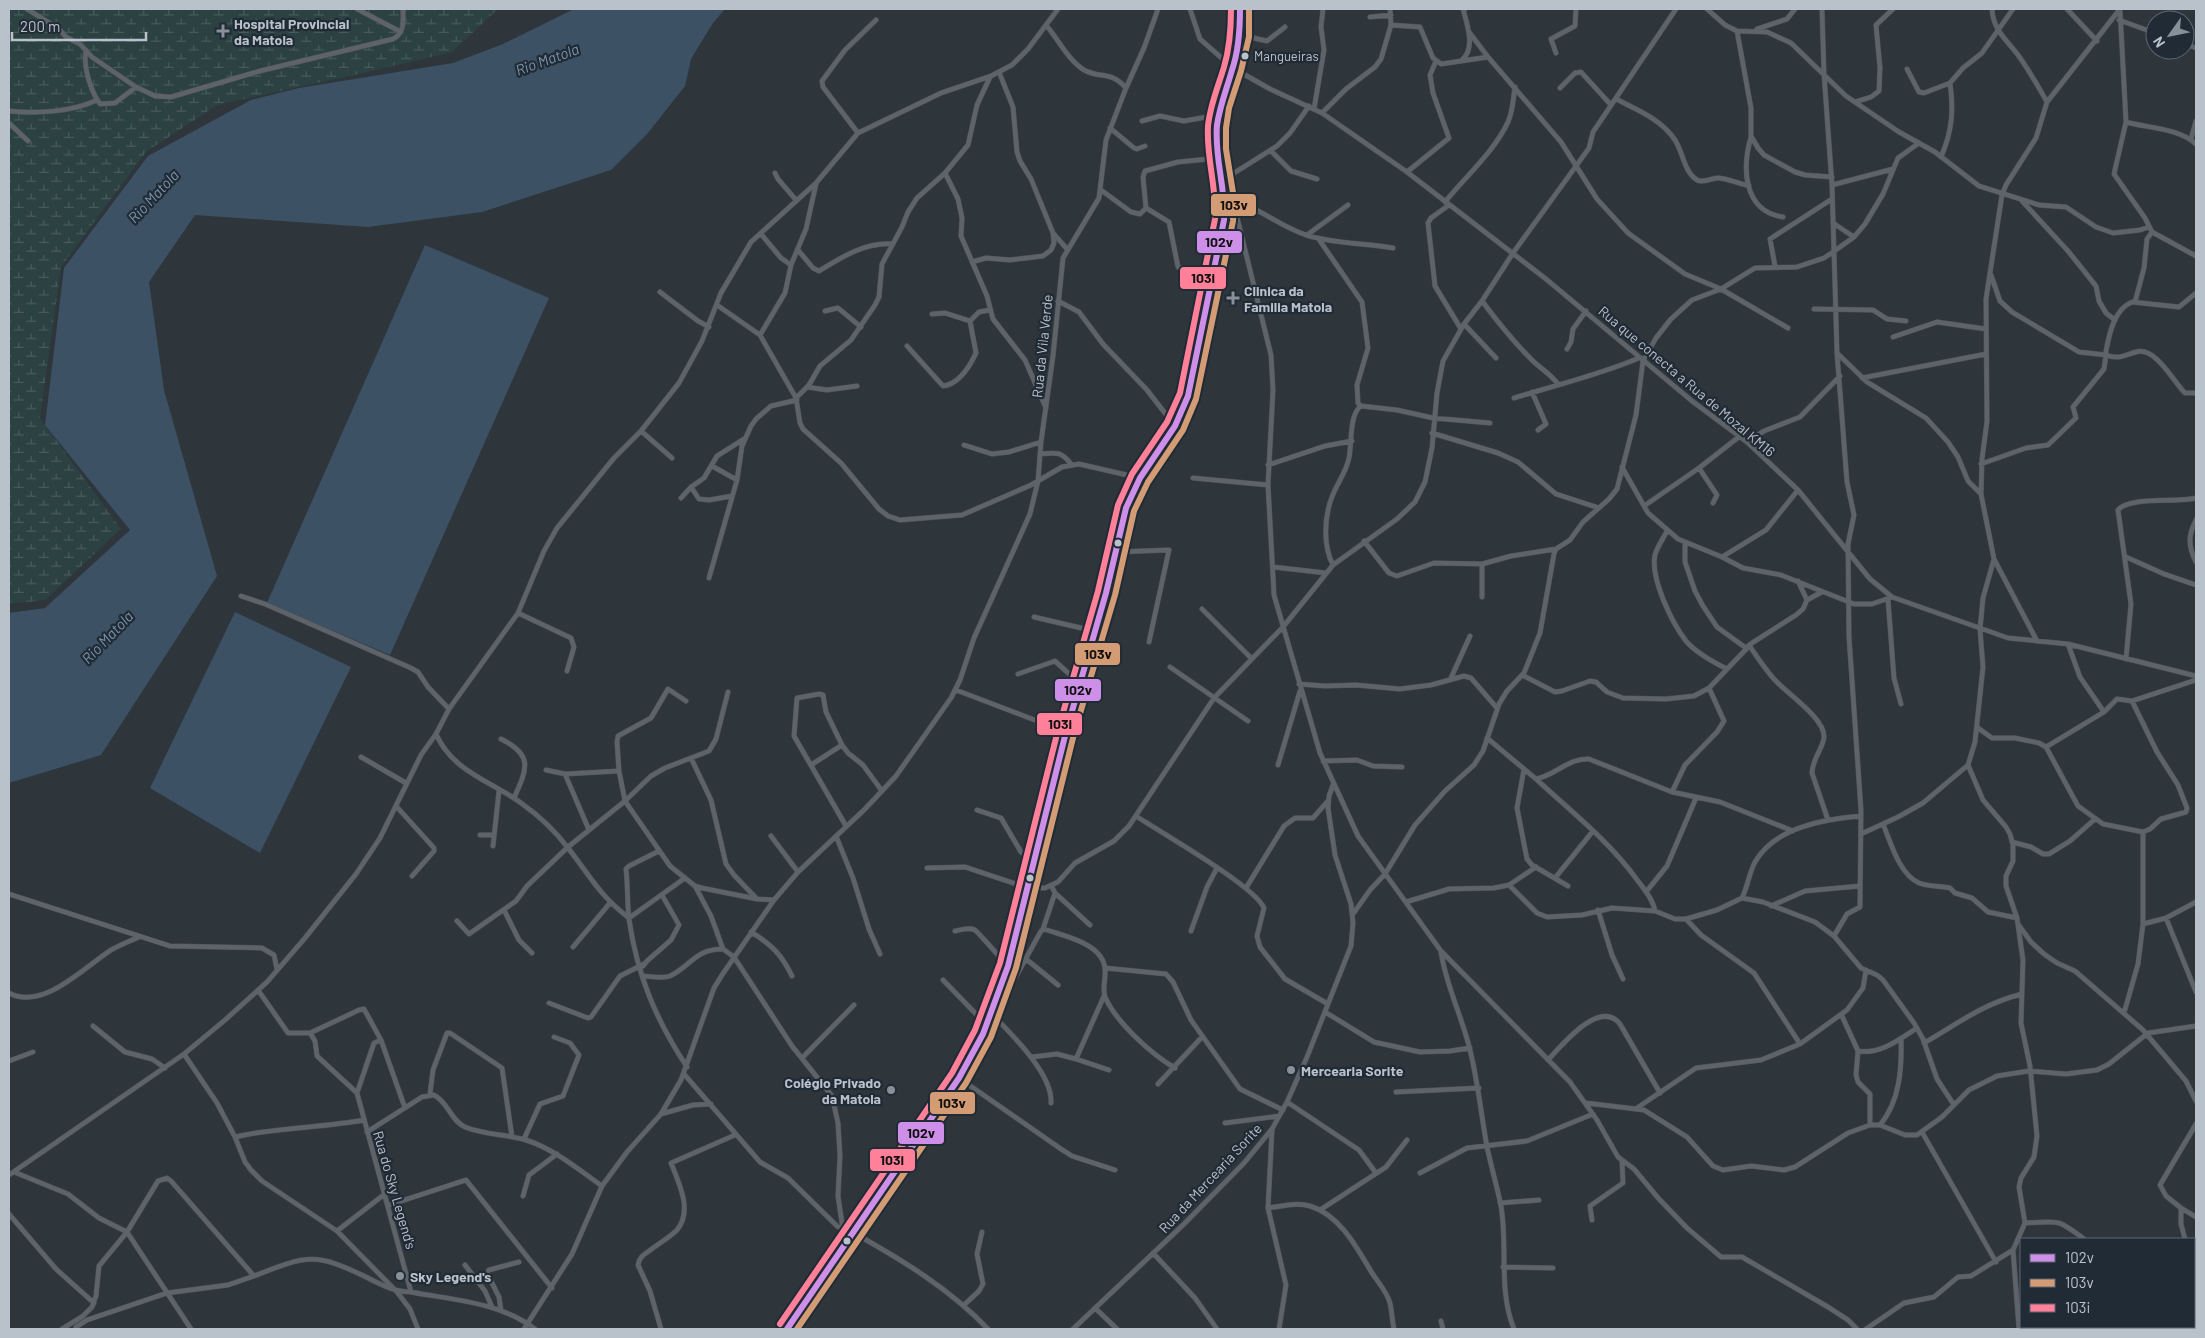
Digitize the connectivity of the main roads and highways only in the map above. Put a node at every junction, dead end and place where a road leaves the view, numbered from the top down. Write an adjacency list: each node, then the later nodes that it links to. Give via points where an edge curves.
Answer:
1 (1240, 9): 2 (main road, via 1240,35 1218,115 1216,141 1225,199 1224,220 1188,396 1176,426 1140,478 1126,508 998,998 960,1078)
2 (788, 1329)

